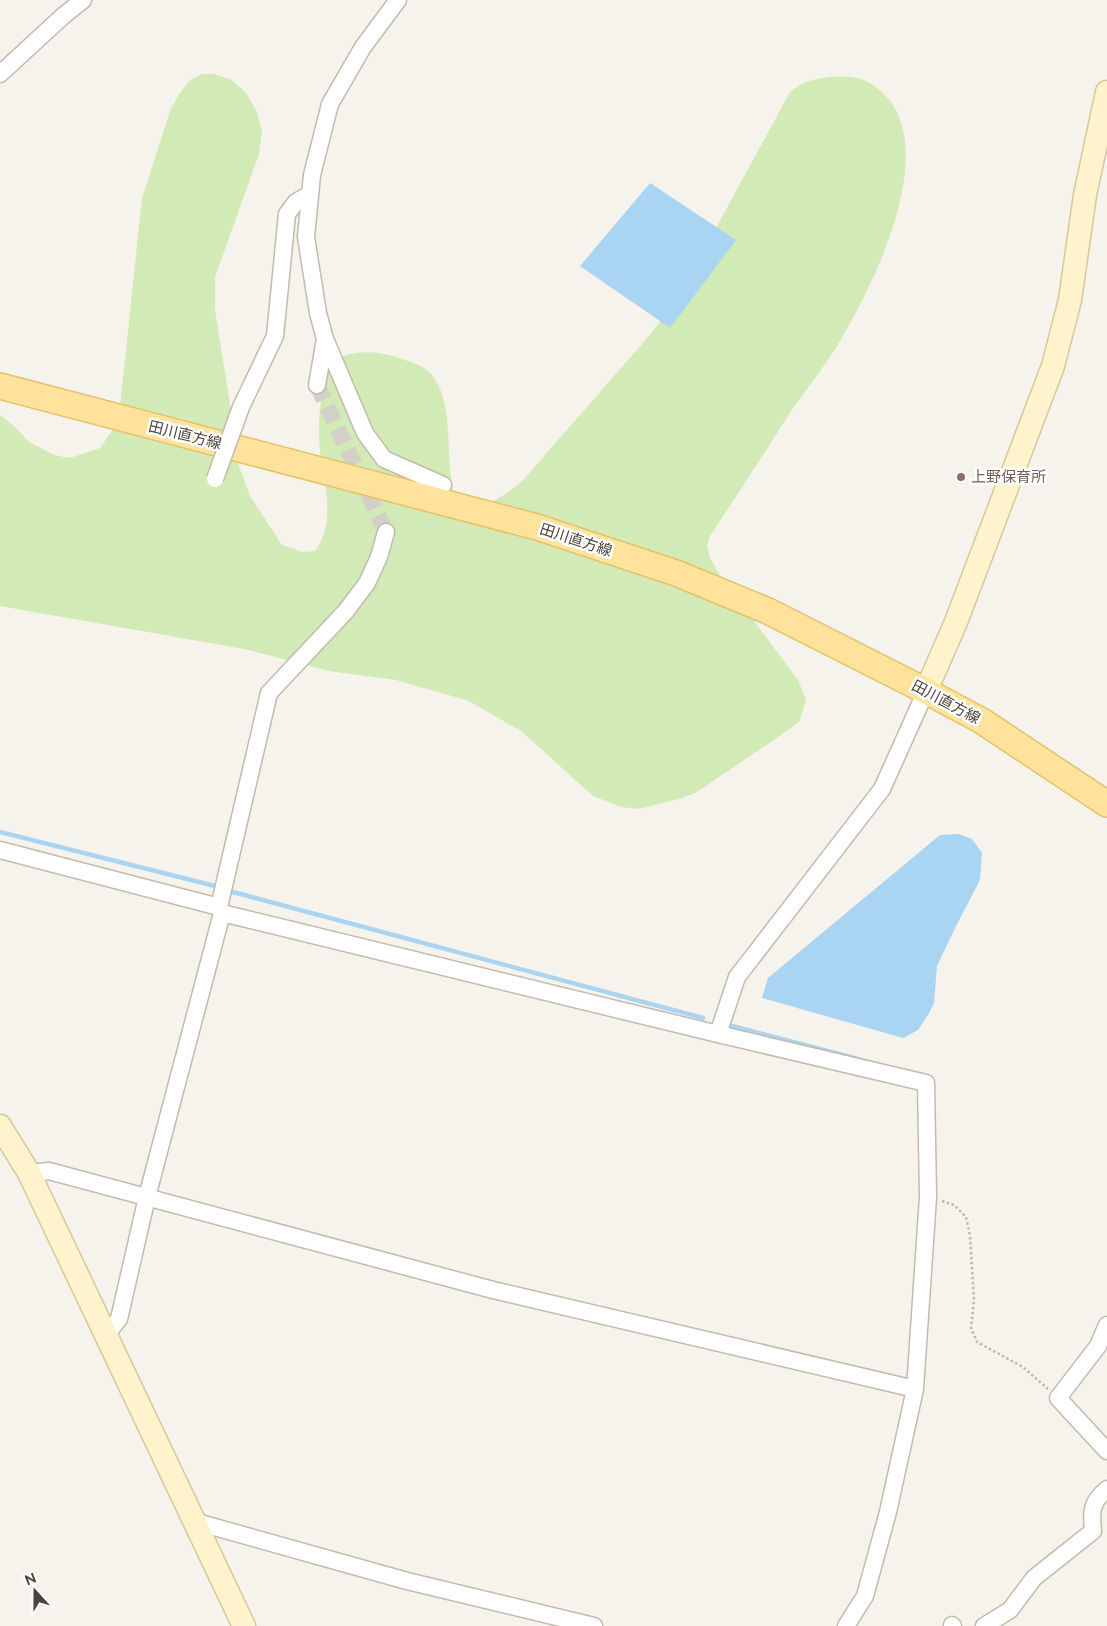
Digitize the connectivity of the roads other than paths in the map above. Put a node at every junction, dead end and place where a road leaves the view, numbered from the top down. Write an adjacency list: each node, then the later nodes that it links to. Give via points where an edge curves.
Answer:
1 (84, 0): 3 (street, via 62,16)
2 (398, 0): 5 (street, via 363,47 330,104)
3 (0, 74)
4 (1107, 92): 13 (street, via 1085,195 1070,300 1053,366 956,622)
5 (310, 194): 6 (street, via 306,237); 10 (street, bridge, via 296,202 287,214 275,336 241,407)
6 (324, 340): 8 (street); 11 (street, via 365,433 384,459)
7 (0, 372): 11 (main road, 田川直方線)
8 (317, 385)
9 (0, 386): 13 (main road, 田川直方線, via 546,530 676,573)
10 (215, 479)
11 (443, 485): 13 (main road, 田川直方線, via 542,513 755,590)
12 (386, 532): 18 (street, via 367,583 346,611 269,693)
13 (929, 684): 14 (main road, 田川直方線); 19 (street, via 882,789 737,976)
14 (1057, 759): 15 (main road, 田川直方線); 16 (main road, 田川直方線)
15 (1107, 786)
16 (1107, 804)
17 (0, 850): 18 (street)
18 (220, 910): 19 (street); 22 (street)
19 (718, 1034): 25 (street, via 926,1083 928,1197)
20 (0, 1126): 21 (street)
21 (29, 1173): 22 (street, via 49,1171); 24 (street)
22 (147, 1197): 24 (street, via 119,1319); 25 (street, via 493,1290)
23 (1107, 1325): 26 (street, via 1098,1346 1058,1398)
24 (105, 1336): 28 (street)
25 (915, 1389): 31 (street, via 888,1512 865,1596)
26 (1107, 1451)
27 (1107, 1489): 32 (street, via 1091,1510 1092,1531 1034,1578 1010,1610)
28 (193, 1521): 29 (street); 30 (street, via 407,1581)
29 (244, 1626)
30 (594, 1626)
31 (846, 1626)
32 (984, 1626)

